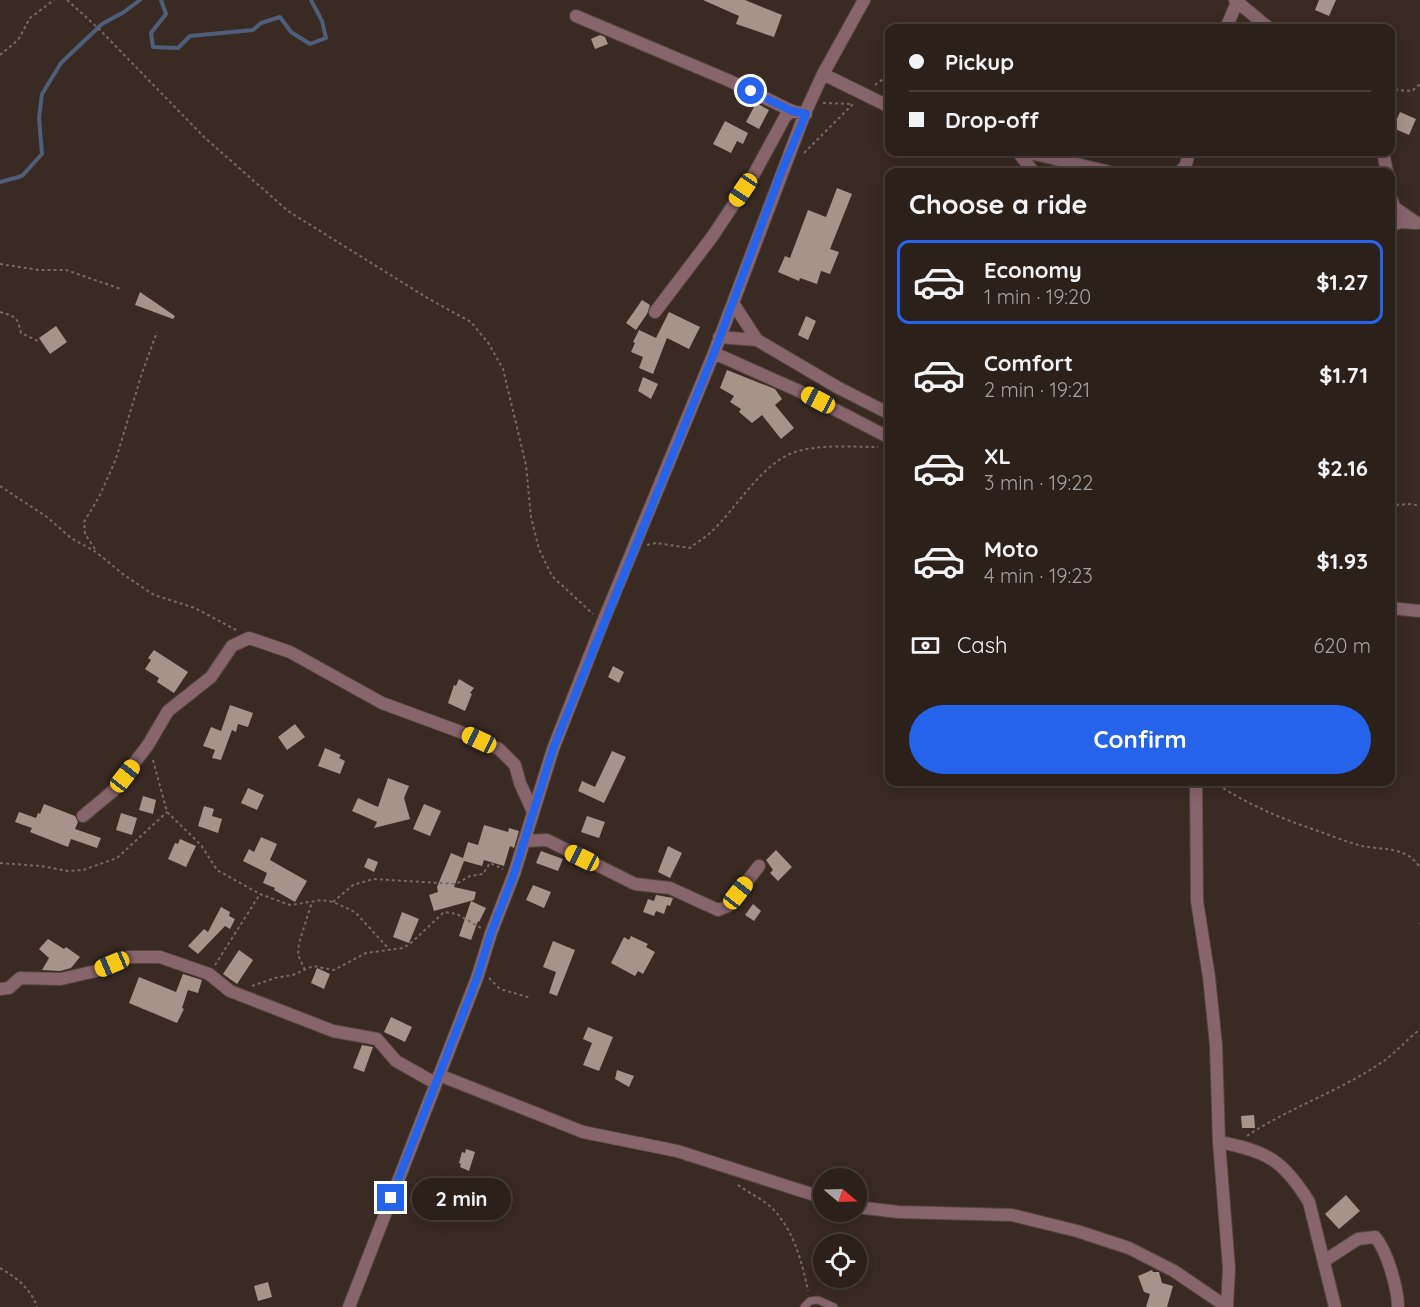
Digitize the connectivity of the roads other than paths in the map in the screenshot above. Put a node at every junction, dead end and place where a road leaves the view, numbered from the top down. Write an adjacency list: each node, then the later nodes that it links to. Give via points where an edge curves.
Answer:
1 (864, 0): 6 (street)
2 (1237, 1): 4 (street); 5 (street)
3 (576, 16): 9 (street)
4 (1228, 24)
5 (1264, 24)
6 (823, 74): 7 (street); 8 (street)
7 (885, 105)
8 (808, 108): 9 (street); 17 (street)
9 (792, 111): 18 (street, via 784,117 754,174 712,237)
10 (1021, 156): 12 (street)
11 (1043, 156): 13 (street)
12 (1030, 168)
13 (1093, 168)
14 (1395, 208): 15 (street)
15 (1418, 223): 16 (street)
16 (1395, 224)
17 (733, 303): 19 (street); 20 (street)
18 (655, 312)
19 (720, 337): 20 (street); 21 (street)
20 (757, 340): 22 (street)
21 (714, 353): 23 (street, via 799,391); 27 (street, via 602,624)
22 (885, 411)
23 (885, 441)
24 (1395, 608): 25 (street)
25 (1420, 611)
26 (1196, 786): 33 (street, via 1197,901 1216,1045)
27 (533, 812): 28 (street, via 515,765 499,749 382,703 290,652 249,638 232,646 211,677 168,711 113,791); 29 (street)
28 (83, 816)
29 (524, 841): 30 (street, via 547,840 635,884 670,888 718,910 728,906); 32 (street)
30 (759, 866)
31 (0, 989): 32 (street, via 9,988 20,978 61,979 96,971 128,957 160,957 209,974 230,991 333,1030 377,1039 396,1060)
32 (437, 1079): 34 (street, via 583,1132 676,1151); 37 (street)
33 (1219, 1142): 35 (street, via 1227,1307 1174,1271 1130,1248 1077,1231 1012,1215); 36 (street, via 1268,1155 1286,1170 1309,1202)
34 (813, 1195)
35 (867, 1208)
36 (1324, 1261): 40 (street); 41 (street, via 1358,1239 1375,1237 1394,1282)
37 (349, 1307)
38 (804, 1307): 39 (lane, via 818,1300)
39 (834, 1307)
40 (1335, 1307)
41 (1398, 1307)

